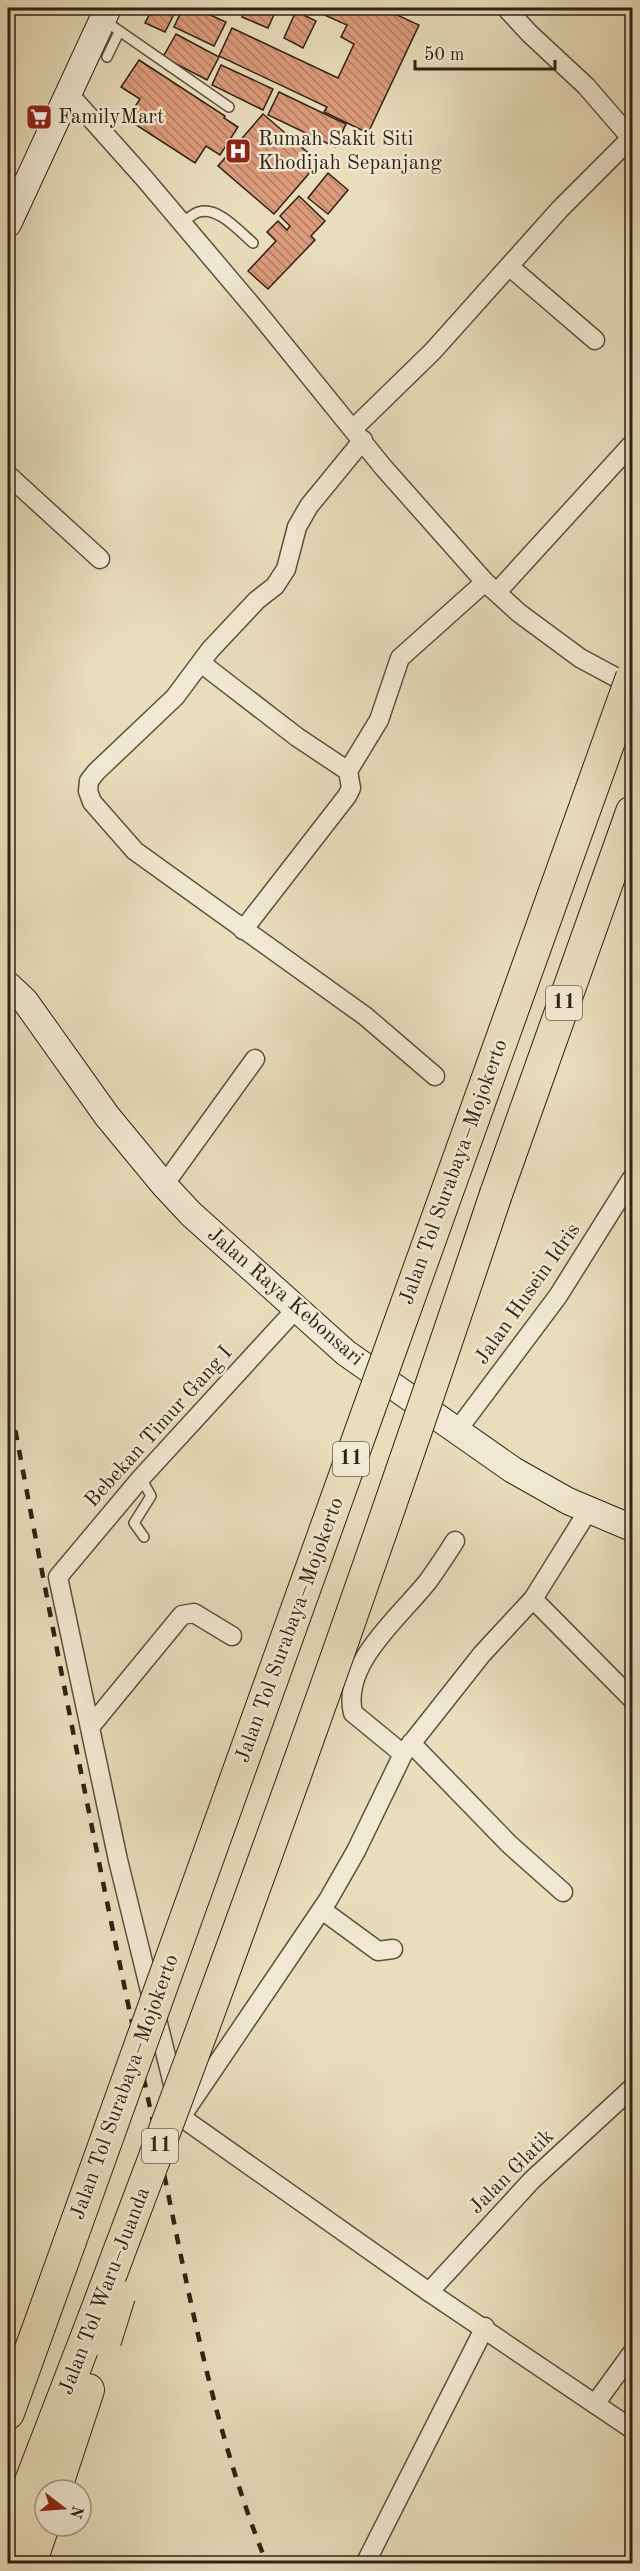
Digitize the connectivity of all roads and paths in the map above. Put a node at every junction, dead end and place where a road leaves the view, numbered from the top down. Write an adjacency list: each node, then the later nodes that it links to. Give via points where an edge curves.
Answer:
1 (506, 8): 6 (street, via 586,86)
2 (110, 19): 3 (lane); 4 (main road); 5 (lane)
3 (106, 57)
4 (69, 94): 7 (street); 8 (main road)
5 (229, 107)
6 (632, 138): 10 (street, via 560,209)
7 (182, 223): 9 (lane, via 200,211 209,211); 12 (street)
8 (8, 224)
9 (253, 243)
10 (510, 267): 11 (street); 12 (street)
11 (595, 340)
12 (358, 434): 16 (street); 17 (street, via 297,527 286,569)
13 (633, 444): 16 (street)
14 (8, 475): 15 (street)
15 (100, 559)
16 (491, 587): 19 (street, via 580,658); 20 (street, via 400,658 380,720)
17 (201, 663): 20 (street); 22 (street, via 175,697 96,772 88,791 92,802 135,851)
18 (633, 677): 50 (highway, Jalan Tol Surabaya–Mojokerto / 11, bridge)
19 (633, 686)
20 (348, 771): 22 (street, via 351,788 347,796)
21 (633, 812): 47 (highway, Jalan Tol Waru–Juanda / 11, bridge)
22 (243, 930): 25 (street, via 365,1016)
23 (8, 985): 27 (main road, Jalan Raya Kebonsari, via 25,1001 107,1116)
24 (255, 1059): 27 (street)
25 (435, 1076)
26 (633, 1178): 29 (street, Jalan Husein Idris, via 558,1296)
27 (164, 1185): 28 (main road, Jalan Raya Kebonsari)
28 (296, 1309): 29 (main road, Jalan Raya Kebonsari, via 346,1353); 30 (street, Bebekan Timur Gang I)
29 (456, 1432): 31 (main road, Jalan Raya Kebonsari, via 513,1470)
30 (141, 1478): 33 (lane, via 151,1496 134,1523); 38 (street, Bebekan Timur Gang I, via 58,1577)
31 (588, 1511): 32 (main road, Jalan Raya Kebonsari); 35 (street)
32 (633, 1528)
33 (144, 1538)
34 (455, 1541): 39 (street, via 429,1580 377,1639 362,1661 351,1693 353,1713)
35 (533, 1599): 37 (street); 39 (street, via 482,1654)
36 (232, 1636): 38 (street, via 194,1613 182,1615)
37 (633, 1699)
38 (90, 1726): 44 (street, via 118,1860)
39 (407, 1748): 40 (street); 41 (street)
40 (563, 1892)
41 (322, 1910): 42 (street, via 378,1951); 44 (street)
42 (393, 1949)
43 (633, 2088): 45 (street, Jalan Glatik, via 532,2180)
44 (182, 2117): 45 (street)
45 (429, 2292): 46 (street)
46 (485, 2327): 49 (street); 56 (street)
47 (99, 2330): 52 (highway); 54 (highway, Jalan Tol Waru–Juanda / 11)
48 (633, 2353): 49 (street)
49 (595, 2404): 51 (street)
50 (8, 2413)
51 (633, 2429)
52 (58, 2478)
53 (39, 2538): 55 (highway)
54 (8, 2541)
55 (30, 2564)
56 (365, 2564)

